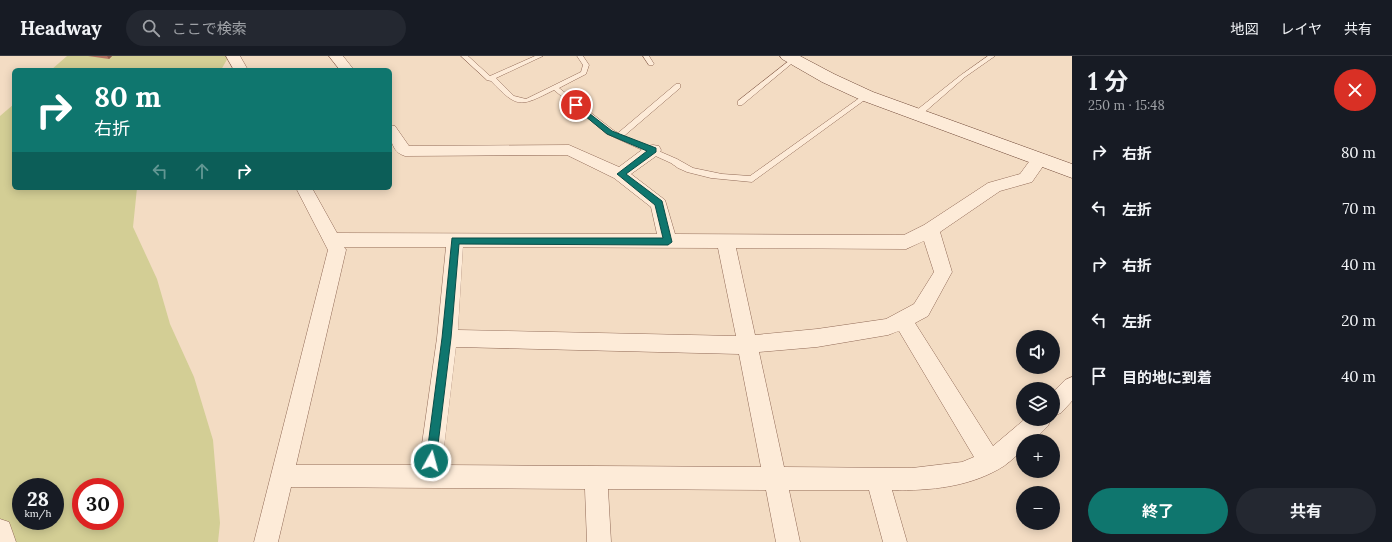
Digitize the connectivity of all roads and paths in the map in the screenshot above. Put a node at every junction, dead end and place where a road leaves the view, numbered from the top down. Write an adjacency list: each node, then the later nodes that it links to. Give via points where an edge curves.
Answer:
1 (233, 56): 10 (street)
2 (336, 56): 11 (street)
3 (464, 56): 12 (lane, via 489,79)
4 (540, 56): 12 (lane)
5 (580, 56): 14 (lane, via 586,65 584,73)
6 (646, 56): 9 (lane)
7 (992, 56): 17 (lane)
8 (791, 57): 15 (street); 16 (lane)
9 (651, 64)
10 (240, 68)
11 (345, 68)
12 (492, 78): 14 (lane, via 513,100 520,102)
13 (678, 86): 19 (lane)
14 (554, 87): 19 (lane, via 610,132)
15 (867, 96): 17 (street); 20 (lane, via 752,179 718,177 681,167)
16 (740, 103)
17 (916, 115): 21 (street)
18 (392, 133): 23 (street, via 405,151 569,150)
19 (619, 136): 20 (lane)
20 (653, 150): 23 (street)
21 (1040, 159): 22 (street); 25 (street, via 1026,178 994,187)
22 (1072, 171)
23 (620, 174): 28 (street, via 659,204)
24 (305, 190): 26 (street)
25 (930, 230): 29 (street, via 906,242); 30 (street, via 943,272 921,310)
26 (332, 240): 27 (street); 37 (street, via 337,250)
27 (455, 241): 28 (street); 31 (street)
28 (668, 242): 29 (street)
29 (726, 242): 32 (street)
30 (903, 320): 32 (street, via 888,327); 36 (street)
31 (447, 338): 32 (street); 38 (street)
32 (746, 345): 40 (street)
33 (1072, 387): 34 (street)
34 (1060, 399)
35 (1033, 426): 36 (street, via 996,458)
36 (989, 461): 41 (street, via 963,473 912,479)
37 (282, 476): 38 (street); 44 (street)
38 (429, 477): 39 (street)
39 (596, 478): 40 (street); 45 (street)
40 (774, 478): 41 (street); 46 (street)
41 (877, 479): 47 (street)
42 (0, 531): 43 (street)
43 (4, 542)
44 (266, 542)
45 (599, 542)
46 (788, 542)
47 (895, 542)

